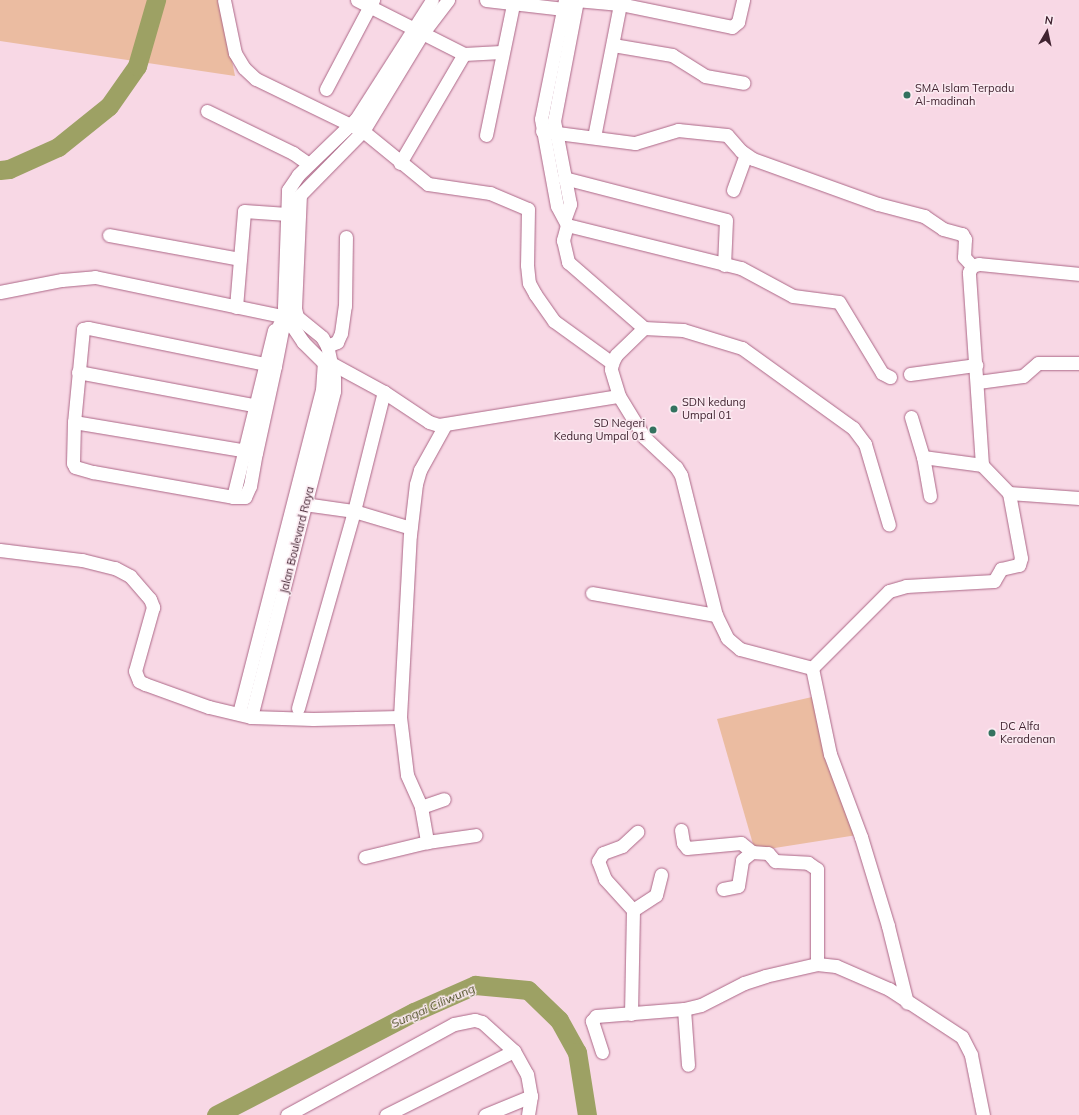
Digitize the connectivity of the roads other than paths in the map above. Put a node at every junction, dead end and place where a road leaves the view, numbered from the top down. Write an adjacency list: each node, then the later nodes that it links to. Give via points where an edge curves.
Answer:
1 (224, 0): 18 (street, via 235,53 244,68 256,79)
2 (356, 0): 9 (street)
3 (432, 0): 11 (street)
4 (448, 0): 11 (street)
5 (486, 0): 7 (street)
6 (743, 0): 8 (street, via 738,22 732,27)
7 (514, 2): 10 (street); 13 (street)
8 (621, 2): 10 (street); 12 (street)
9 (371, 3): 11 (street); 16 (street)
10 (572, 3): 20 (street, via 541,119); 21 (street, via 556,107)
11 (417, 31): 14 (street); 18 (street); 19 (street)
12 (612, 45): 15 (street, via 672,55 705,76); 23 (street)
13 (501, 52): 14 (street); 22 (street)
14 (464, 54): 25 (street)
15 (743, 83)
16 (326, 89)
17 (207, 112): 26 (street, via 293,153)
18 (350, 124): 19 (street); 26 (street)
19 (363, 131): 25 (street); 29 (street)
20 (542, 131): 21 (street); 32 (street, via 557,206)
21 (555, 134): 23 (street); 28 (street)
22 (486, 135)
23 (594, 137): 24 (street, via 635,143 678,130 723,133 731,137)
24 (746, 155): 30 (street); 37 (street, via 814,182 924,216 942,229 962,234 965,239 964,257)
25 (400, 163): 45 (street, via 428,184 490,193 528,209 529,283 554,322)
26 (309, 164): 27 (street)
27 (295, 178): 29 (street); 31 (street, via 286,195)
28 (564, 178): 32 (street, via 570,204); 36 (street, via 726,220)
29 (306, 188): 31 (street)
30 (733, 190)
31 (291, 219): 35 (street, via 244,211); 41 (street)
32 (566, 221): 36 (street); 42 (street, via 563,240 568,262)
33 (109, 235): 35 (street)
34 (346, 237): 43 (street, via 345,306 341,333 337,342)
35 (240, 259): 40 (street)
36 (724, 265): 51 (street, via 747,271 784,293 839,302 882,373)
37 (972, 266): 38 (street, via 979,264); 48 (street, via 969,272)
38 (1079, 274)
39 (0, 292): 40 (street, via 62,280 94,277)
40 (236, 306): 41 (street)
41 (287, 317): 43 (street, via 297,316 322,337); 44 (street, via 303,342); 47 (street, via 274,328)
42 (644, 328): 45 (street, via 616,355); 67 (street, via 683,330 742,348 854,428 865,444)
43 (327, 346): 44 (street, Jalan Boulevard Raya)
44 (326, 362): 53 (street); 65 (street, Jalan Boulevard Raya, via 334,378 334,391)
45 (612, 363): 54 (street, via 611,370)
46 (1079, 363): 52 (street, via 1040,362 1023,376)
47 (270, 364): 49 (street, via 88,328 81,333); 55 (street)
48 (976, 365): 50 (street); 52 (street)
49 (78, 372): 55 (street); 57 (street)
50 (910, 374)
51 (890, 377)
52 (978, 382): 61 (street)
53 (384, 392): 58 (street, via 429,422); 66 (street)
54 (618, 396): 58 (street); 71 (street, via 644,437 681,475)
55 (260, 407): 59 (street)
56 (911, 417): 60 (street)
57 (74, 422): 59 (street); 59 (street, via 72,458 75,467 233,497 242,498 247,494)
58 (445, 425): 68 (street, via 420,470)
59 (251, 452)
60 (923, 457): 61 (street); 63 (street)
61 (982, 465): 62 (street)
62 (1009, 493): 64 (street); 72 (street, via 1021,558 1019,565 1001,569 994,581 906,586 889,591)
63 (930, 496)
64 (1079, 498)
65 (300, 504): 66 (street); 74 (street, Jalan Boulevard Raya)
66 (354, 511): 68 (street); 73 (street)
67 (889, 525)
68 (411, 528): 75 (street)
69 (0, 550): 74 (street, via 82,560 123,571 150,599 153,607 136,660 134,671 138,681 209,707)
70 (592, 593): 71 (street)
71 (716, 615): 72 (street, via 727,638 740,649)
72 (812, 668): 88 (street, via 830,754 861,837 888,926)
73 (298, 708)
74 (245, 715): 75 (street, via 313,719)
75 (400, 717): 77 (street, via 407,775)
76 (444, 799): 77 (street)
77 (421, 807): 81 (street)
78 (681, 830): 82 (street, via 683,843 687,848 741,843)
79 (638, 832): 86 (street, via 622,846 603,853 598,861 605,879)
80 (476, 835): 81 (street)
81 (427, 842): 83 (street)
82 (752, 852): 85 (street, via 742,860 738,886); 87 (street, via 768,852 775,861 808,863 817,869)
83 (365, 856)
84 (661, 875): 86 (street, via 656,895)
85 (723, 889)
86 (632, 910): 90 (street)
87 (817, 964): 88 (street, via 836,966 853,973 889,990); 89 (street, via 744,983 701,1005)
88 (907, 1003): 101 (street, via 956,1032 966,1042)
89 (684, 1009): 90 (street); 93 (street)
90 (631, 1014): 92 (street, via 607,1015 592,1019)
91 (514, 1051): 94 (street, via 527,1074); 95 (street, via 482,1022 466,1020); 96 (street)
92 (602, 1052)
93 (688, 1065)
94 (531, 1096): 99 (street); 100 (street)
95 (308, 1110): 97 (street)
96 (408, 1110): 98 (street)
97 (287, 1115)
98 (386, 1115)
99 (485, 1115)
100 (528, 1115)
101 (983, 1115)

